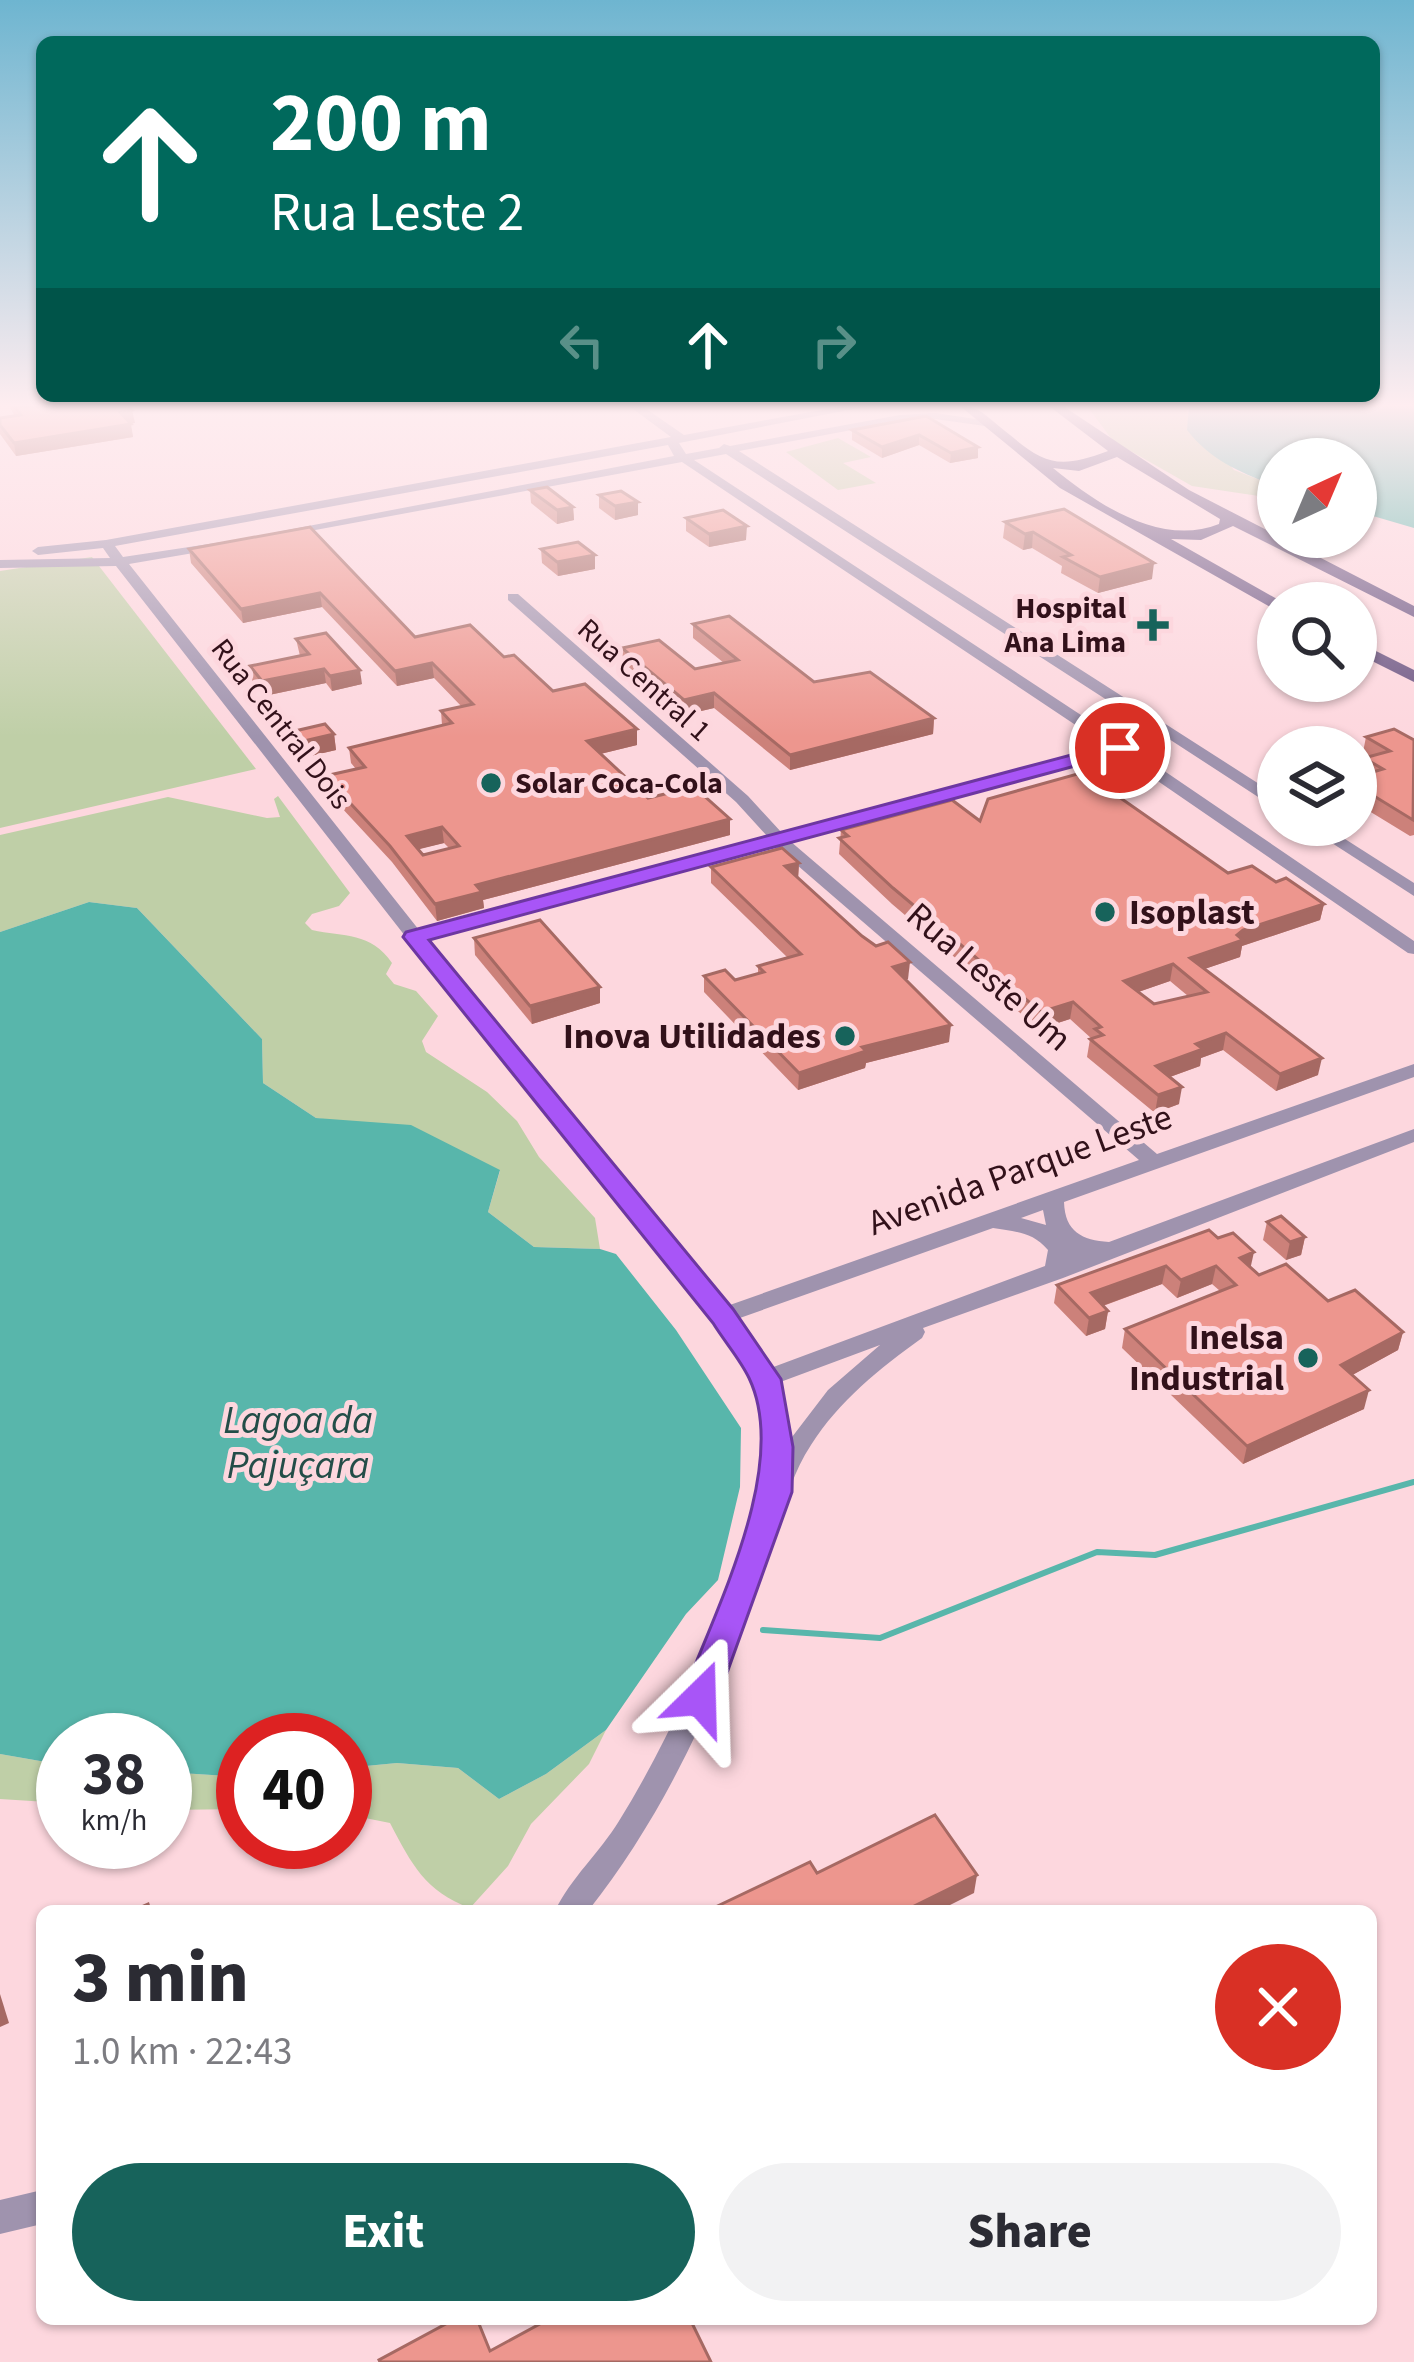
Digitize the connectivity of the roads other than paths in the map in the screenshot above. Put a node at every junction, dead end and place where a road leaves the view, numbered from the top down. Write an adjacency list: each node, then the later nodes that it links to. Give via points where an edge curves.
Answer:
1 (257, 516): 12 (street)
2 (371, 516): 9 (street)
3 (772, 516): 26 (street)
4 (833, 516): 25 (street)
5 (1116, 516): 7 (main road)
6 (1228, 517): 7 (main road, via 1222,529 1201,536); 8 (main road)
7 (1149, 532): 16 (main road)
8 (1257, 532)
9 (270, 535)
10 (227, 543): 15 (street)
11 (1257, 543): 16 (main road, via 1211,548)
12 (106, 544): 13 (street); 15 (street, Rua Central Dois)
13 (0, 555)
14 (1309, 558): 20 (main road)
15 (119, 562): 17 (street); 33 (street, Rua Central Dois)
16 (1204, 562): 18 (main road)
17 (0, 564)
18 (1257, 593)
19 (513, 597): 30 (street, Rua Central 1)
20 (1414, 612)
21 (1377, 658): 22 (main road)
22 (1387, 663): 23 (main road); 24 (main road)
23 (1414, 667)
24 (1414, 677)
25 (1136, 711): 26 (street); 27 (street)
26 (1085, 724): 28 (street)
27 (1171, 734): 28 (street); 29 (street)
28 (1120, 748): 30 (street); 34 (street)
29 (1257, 789)
30 (781, 842): 33 (street); 37 (street, Rua Leste Um)
31 (1344, 846): 32 (street)
32 (1414, 891)
33 (415, 937): 42 (street, Rua Central Dois)
34 (1414, 950)
35 (1412, 1072): 37 (street, Avenida Parque Leste)
36 (1414, 1135): 40 (street)
37 (1155, 1163): 38 (street, Avenida Parque Leste)
38 (1053, 1200): 39 (street, Avenida Parque Leste); 40 (street, via 1062,1235)
39 (994, 1221): 41 (street, via 1048,1234 1060,1250); 42 (street, Avenida Parque Leste)
40 (1119, 1249): 41 (street)
41 (1054, 1273): 43 (street)
42 (723, 1316): 44 (street)
43 (935, 1318): 44 (street); 45 (street, via 837,1393 804,1435)
44 (766, 1379): 45 (street)
45 (776, 1492): 46 (street, via 671,1760 629,1835)
46 (575, 1905)
47 (36, 2208): 48 (street)
48 (0, 2217)

